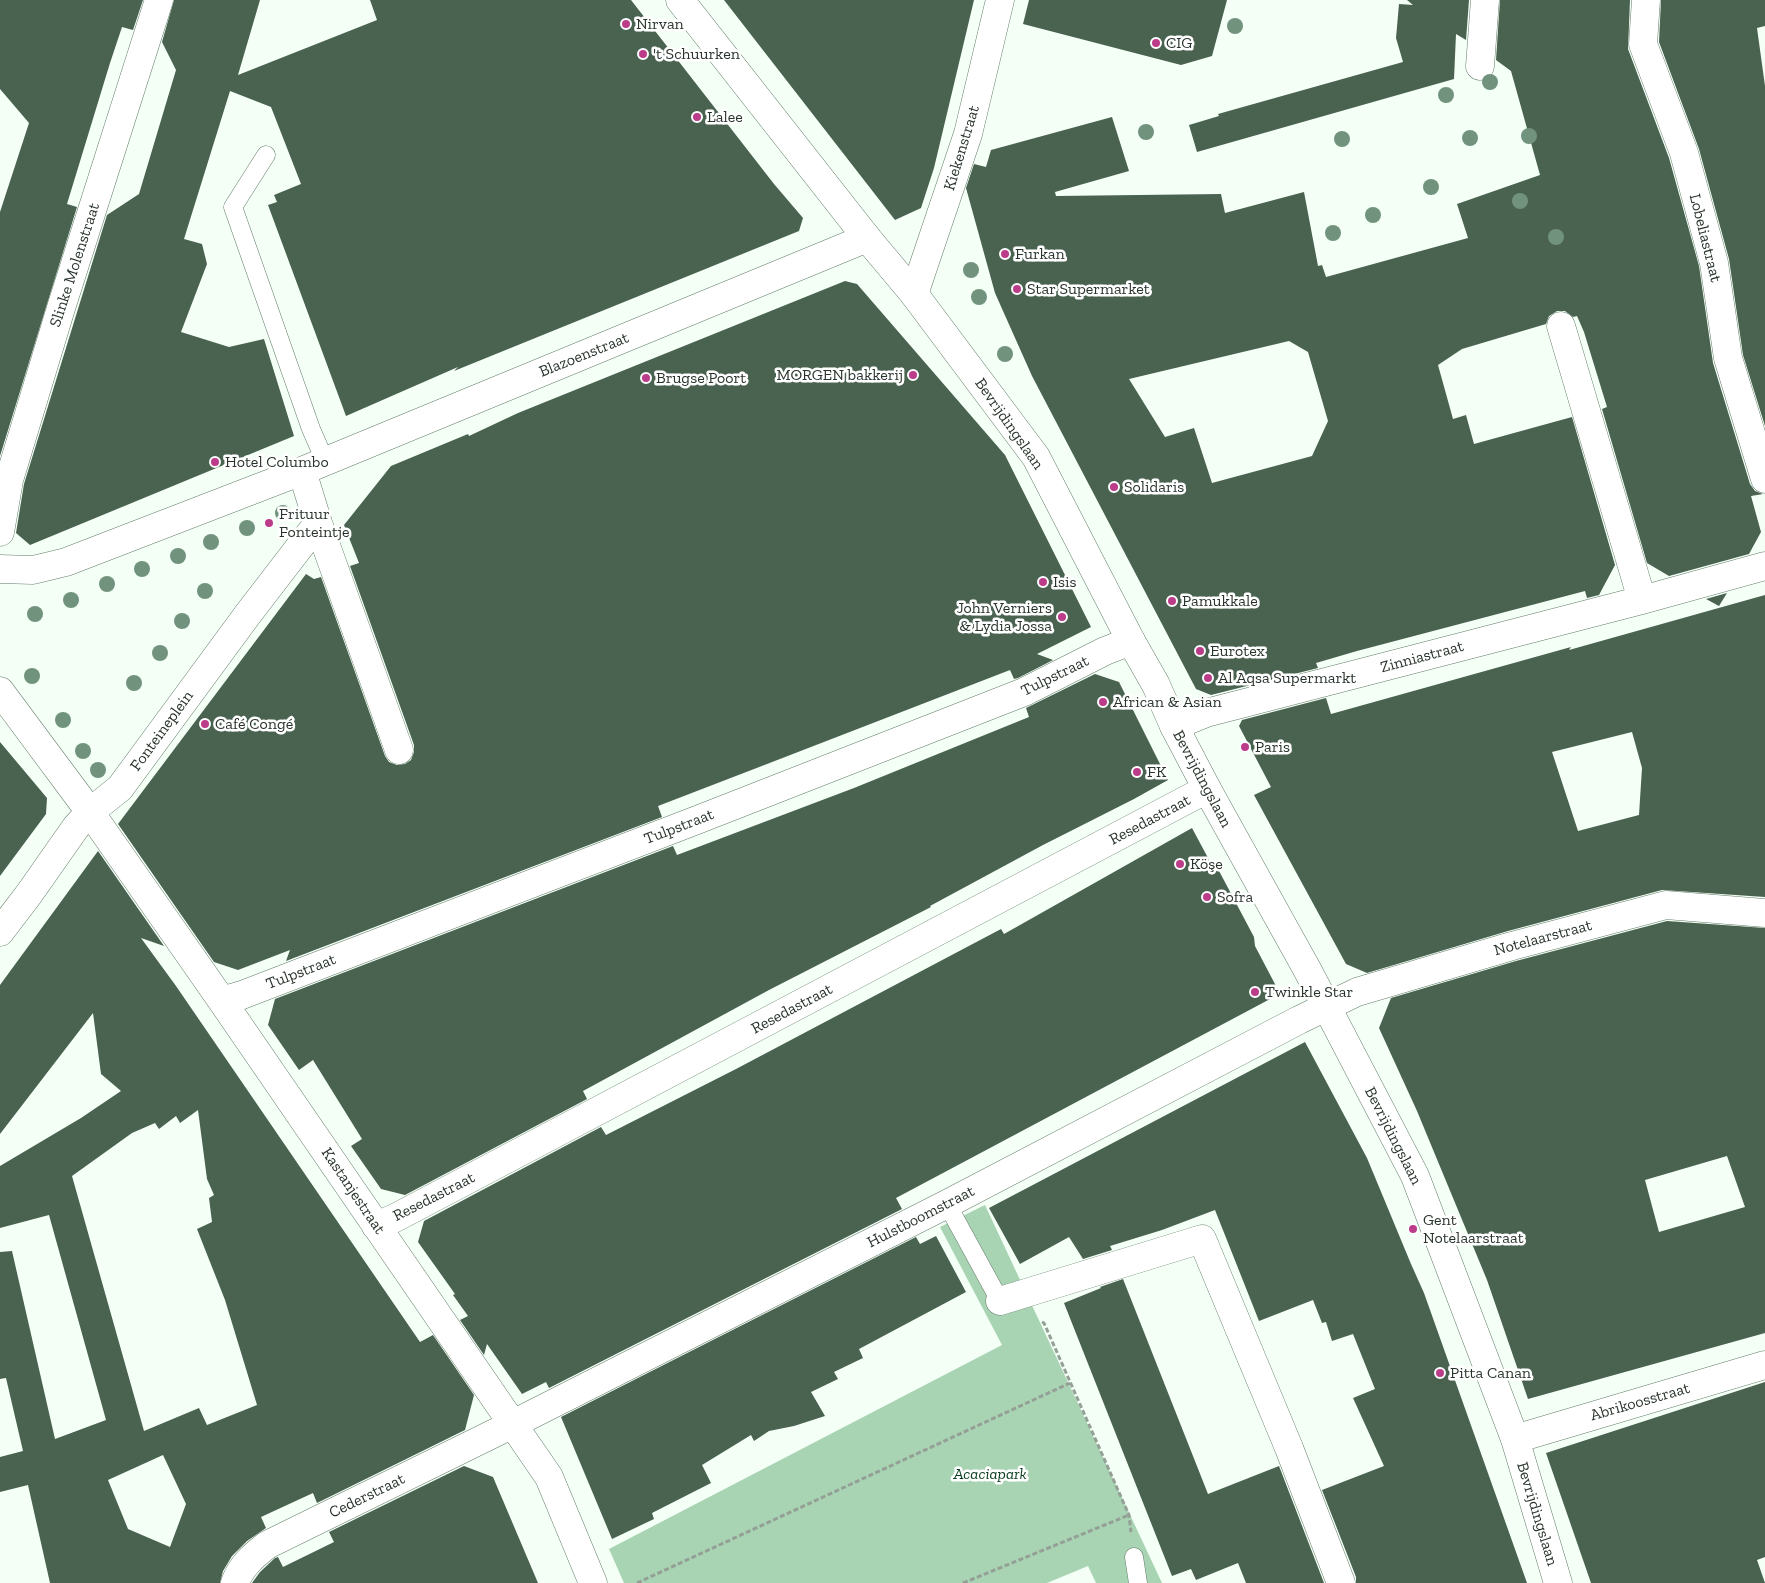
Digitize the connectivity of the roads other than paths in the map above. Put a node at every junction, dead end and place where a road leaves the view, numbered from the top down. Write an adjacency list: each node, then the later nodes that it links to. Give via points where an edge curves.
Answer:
1 (159, 0): 14 (street, Slinke Molenstraat, via 9,480)
2 (680, 0): 8 (street, Bevrijdingslaan)
3 (1000, 0): 9 (street, Kiekenstraat, via 968,134)
4 (1485, 0): 6 (street)
5 (1646, 0): 12 (street, Lobeliastraat, via 1643,44 1686,162 1714,263 1728,358)
6 (1480, 66)
7 (266, 155): 11 (lane, via 233,207 311,429)
8 (866, 238): 9 (street, Bevrijdingslaan); 11 (street, Blazoenstraat)
9 (914, 294): 18 (street, Bevrijdingslaan, via 1036,457)
10 (1561, 326): 17 (street)
11 (314, 466): 13 (street); 16 (street, via 66,562 33,570)
12 (1765, 479)
13 (318, 523): 21 (street); 23 (street, Fonteineplein, via 120,788)
14 (0, 532)
15 (1765, 566): 17 (street, Zinniastraat)
16 (0, 569)
17 (1642, 600): 20 (street, Zinniastraat, via 1206,714)
18 (1131, 641): 20 (street, Bevrijdingslaan); 26 (street, Tulpstraat, via 1104,651 1024,692)
19 (0, 691): 23 (street)
20 (1174, 726): 22 (street, Bevrijdingslaan)
21 (399, 750)
22 (1207, 789): 27 (street, Bevrijdingslaan); 29 (street, Resedastraat)
23 (90, 812): 25 (street, Fonteineplein); 26 (street, Kastanjestraat)
24 (1765, 913): 27 (street, Notelaarstraat, via 1666,905 1357,992)
25 (0, 932)
26 (222, 1001): 29 (street, Kastanjestraat)
27 (1327, 1006): 28 (street, Hulstboomstraat); 33 (street, Bevrijdingslaan, via 1415,1176)
28 (947, 1204): 30 (lane); 32 (street, Hulstboomstraat)
29 (376, 1226): 32 (street, Kastanjestraat)
30 (1000, 1301): 38 (street, via 1202,1239)
31 (1765, 1365): 33 (street, Abrikoosstraat)
32 (513, 1424): 35 (street, Cederstraat, via 267,1545 249,1558); 36 (street, Kastanjestraat, via 549,1477)
33 (1514, 1440): 39 (street, Bevrijdingslaan)
34 (1134, 1557): 37 (lane)
35 (235, 1583)
36 (593, 1583)
37 (1138, 1583)
38 (1341, 1583)
39 (1558, 1583)

